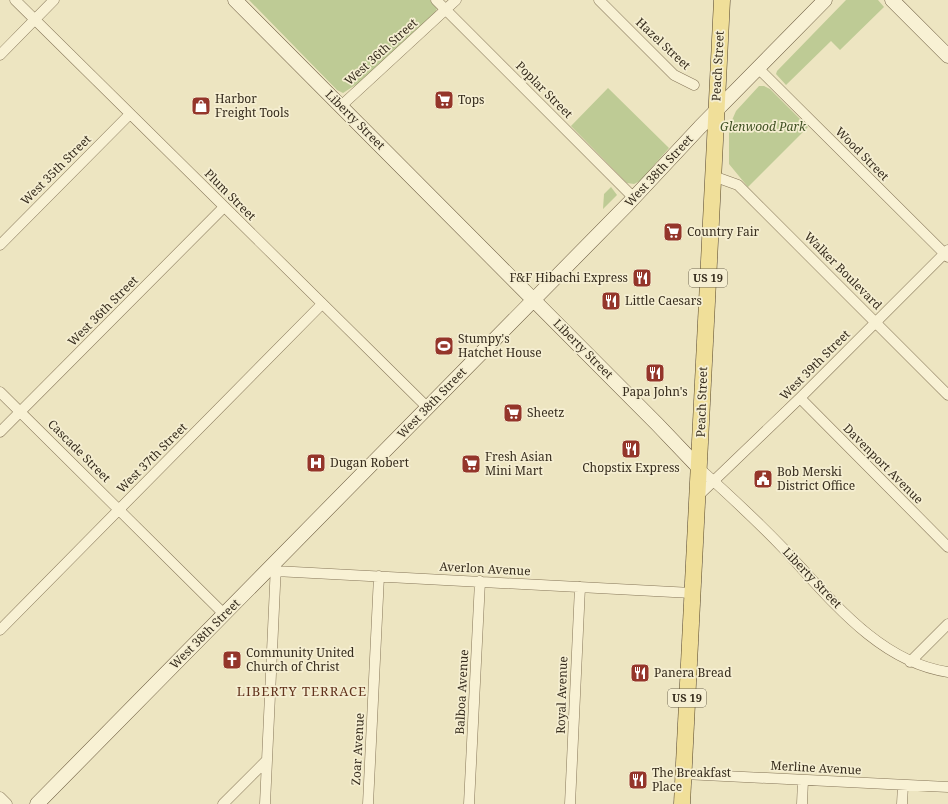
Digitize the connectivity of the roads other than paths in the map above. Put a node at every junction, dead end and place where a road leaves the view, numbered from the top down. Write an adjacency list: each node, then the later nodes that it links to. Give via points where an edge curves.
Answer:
1 (15, 0): 11 (street, Plum Street)
2 (54, 0): 11 (street)
3 (236, 0): 16 (main road, Liberty Street)
4 (436, 0): 10 (street, Poplar Street)
5 (456, 0): 10 (street, West 36th Street)
6 (599, 0): 15 (street, Hazel Street, via 674,75)
7 (722, 0): 17 (main road, Peach Street / US 19)
8 (825, 0): 14 (main road, West 38th Street)
9 (892, 0): 13 (main road)
10 (446, 10): 16 (street, West 36th Street); 20 (street, Poplar Street)
11 (35, 20): 12 (street); 18 (street, Plum Street)
12 (0, 55)
13 (948, 56)
14 (758, 68): 17 (main road, West 38th Street); 23 (street, Wood Street)
15 (694, 86)
16 (341, 106): 24 (main road, Liberty Street)
17 (716, 111): 19 (main road, Peach Street / US 19); 20 (main road, West 38th Street)
18 (130, 114): 21 (street, Plum Street); 22 (street, West 35th Street)
19 (713, 176): 26 (street, Walker Boulevard, via 738,185); 33 (main road, Peach Street / US 19)
20 (634, 198): 24 (main road, West 38th Street)
21 (224, 207): 25 (street, Plum Street); 31 (street, West 36th Street)
22 (0, 245)
23 (947, 253): 26 (street, West 39th Street)
24 (534, 300): 30 (main road, West 38th Street); 33 (main road, Liberty Street)
25 (322, 304): 30 (street, Plum Street); 36 (street, West 37th Street)
26 (876, 323): 28 (street, Walker Boulevard); 29 (street, West 39th Street)
27 (0, 392): 31 (street, Cascade Street)
28 (948, 395)
29 (800, 398): 34 (street, West 39th Street); 37 (street, Davenport Avenue)
30 (428, 408): 38 (main road, West 38th Street)
31 (20, 412): 32 (street, West 36th Street); 36 (street, Cascade Street)
32 (0, 432)
33 (699, 468): 34 (street, Liberty Street); 35 (main road, Peach Street / US 19)
34 (714, 481): 35 (street, West 39th Street); 46 (street, Liberty Street, via 868,634)
35 (697, 497): 42 (main road, Peach Street / US 19)
36 (119, 510): 43 (street, Cascade Street); 45 (street, West 37th Street)
37 (948, 547)
38 (276, 567): 39 (street, Averlon Avenue); 43 (main road, West 38th Street); 48 (street)
39 (379, 576): 40 (street, Averlon Avenue); 58 (street, Zoar Avenue)
40 (480, 581): 41 (street, Averlon Avenue); 59 (street, Balboa Avenue)
41 (580, 586): 42 (street, Averlon Avenue); 60 (street, Royal Avenue)
42 (692, 593): 49 (main road, Peach Street / US 19)
43 (224, 614): 55 (main road, West 38th Street)
44 (948, 624): 46 (street)
45 (0, 630)
46 (910, 662): 47 (street, Liberty Street)
47 (948, 672)
48 (267, 760): 56 (street); 57 (street)
49 (684, 774): 50 (street, Merline Avenue); 61 (main road, Peach Street / US 19)
50 (803, 780): 51 (street, Merline Avenue); 62 (street)
51 (903, 785): 52 (street, Merline Avenue); 63 (street)
52 (948, 787)
53 (0, 797): 54 (street)
54 (7, 804)
55 (37, 804)
56 (223, 804)
57 (265, 804)
58 (368, 804)
59 (470, 804)
60 (570, 804)
61 (682, 804)
62 (802, 804)
63 (902, 804)

